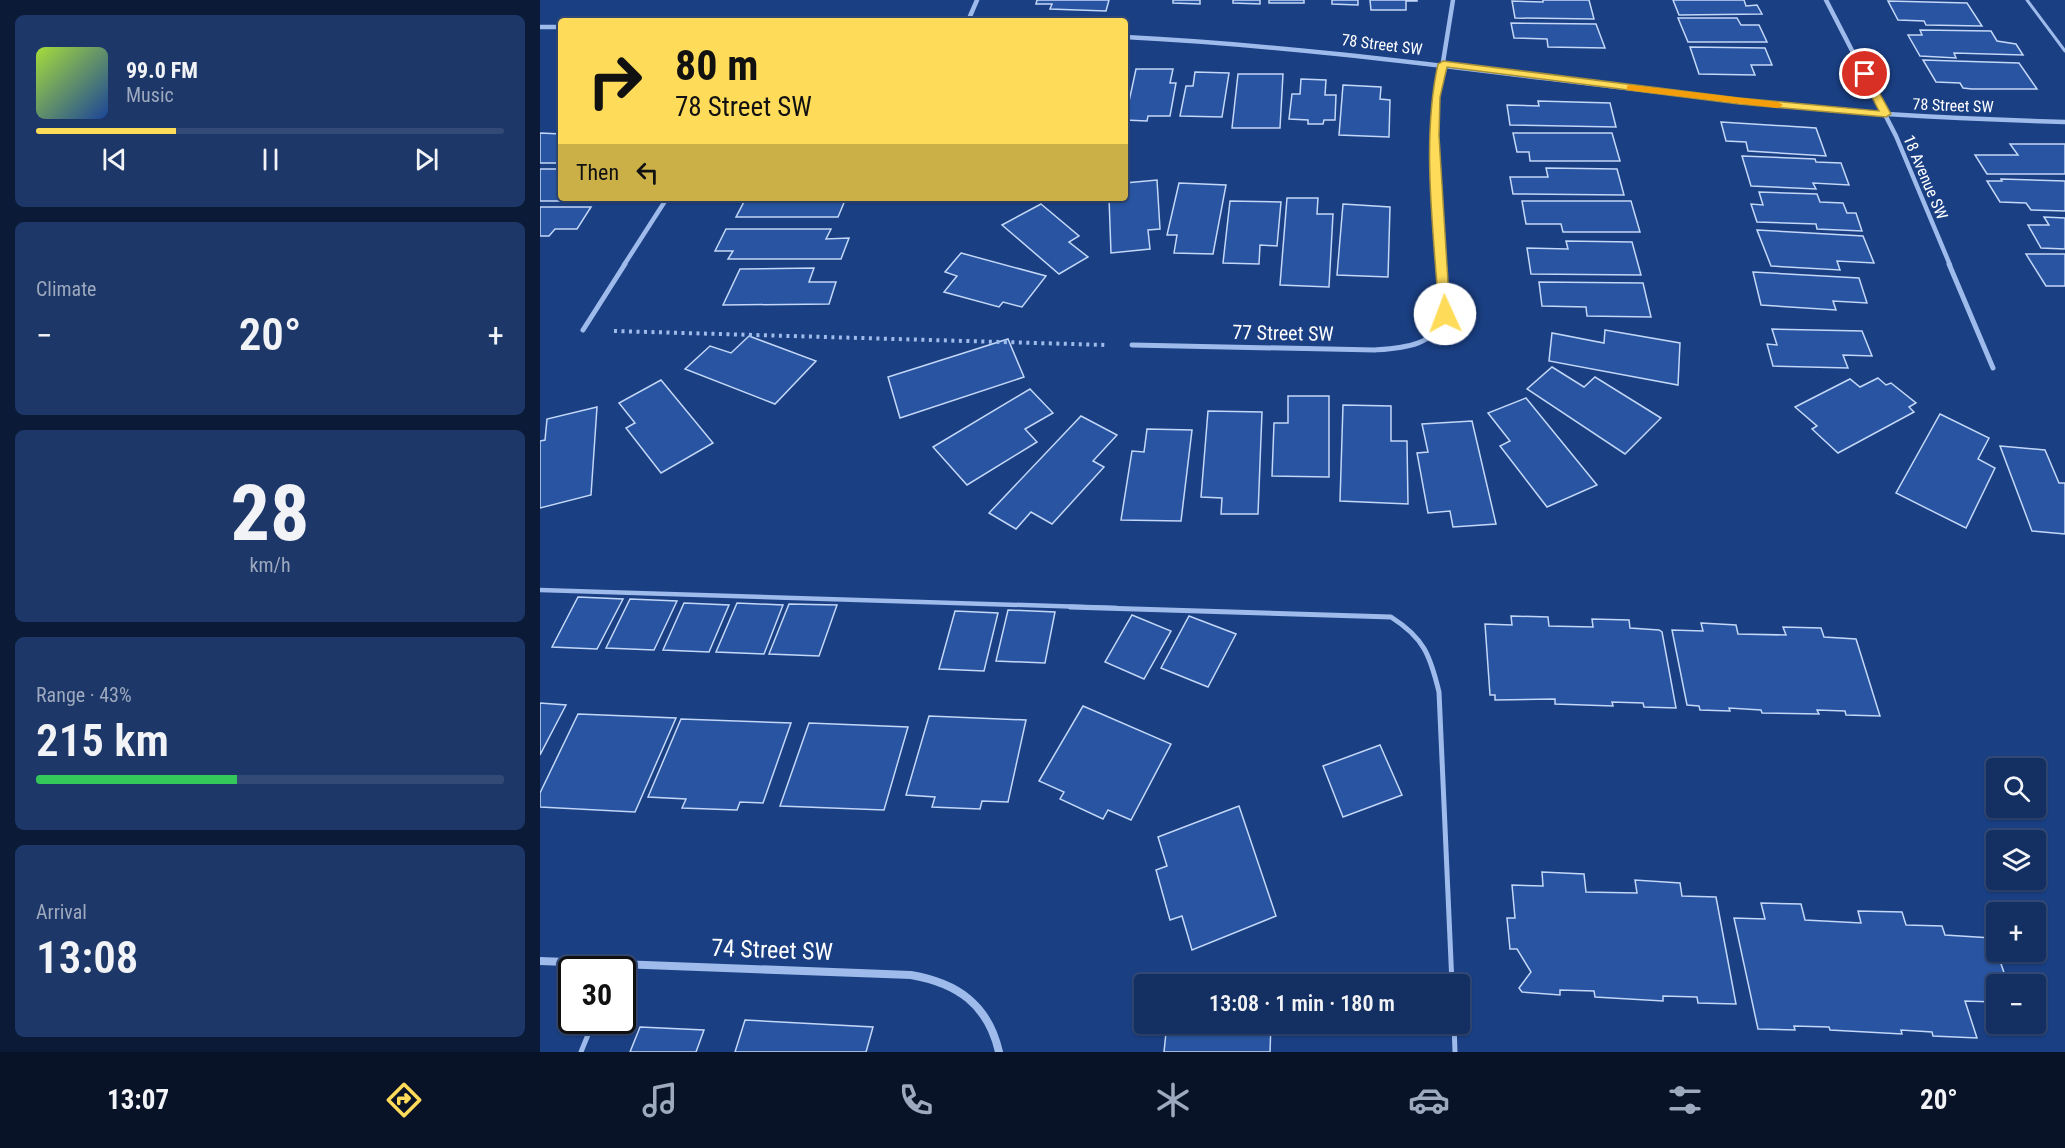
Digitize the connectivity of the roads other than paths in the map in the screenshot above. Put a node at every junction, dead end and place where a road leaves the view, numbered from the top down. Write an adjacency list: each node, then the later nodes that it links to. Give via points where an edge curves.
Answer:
1 (977, 0): 5 (street)
2 (1453, 0): 10 (street)
3 (1826, 0): 11 (street, 18 Avenue SW)
4 (2027, 0): 9 (lane)
5 (969, 18)
6 (540, 27): 7 (street)
7 (558, 27)
8 (1128, 37): 10 (street, 78 Street SW, via 1257,44)
9 (2065, 51)
10 (1443, 64): 11 (street, 78 Street SW, via 1739,101); 15 (street, 77 Street SW, via 1434,136 1445,314 1430,337 1420,344 1375,350)
11 (1886, 114): 12 (street, 78 Street SW); 16 (street, 18 Avenue SW)
12 (2065, 122)
13 (665, 201): 14 (street)
14 (583, 330)
15 (1132, 345)
16 (1993, 368)
17 (540, 590): 21 (lane, via 1391,617 1414,631 1430,655 1439,692)
18 (540, 961): 19 (street, 74 Street SW)
19 (558, 962)
20 (636, 967): 25 (street, 74 Street SW, via 911,975 941,981 965,995 987,1020)
21 (1452, 974)
22 (589, 1034): 24 (lane)
23 (1454, 1034): 26 (lane)
24 (582, 1052)
25 (999, 1052)
26 (1455, 1052)

